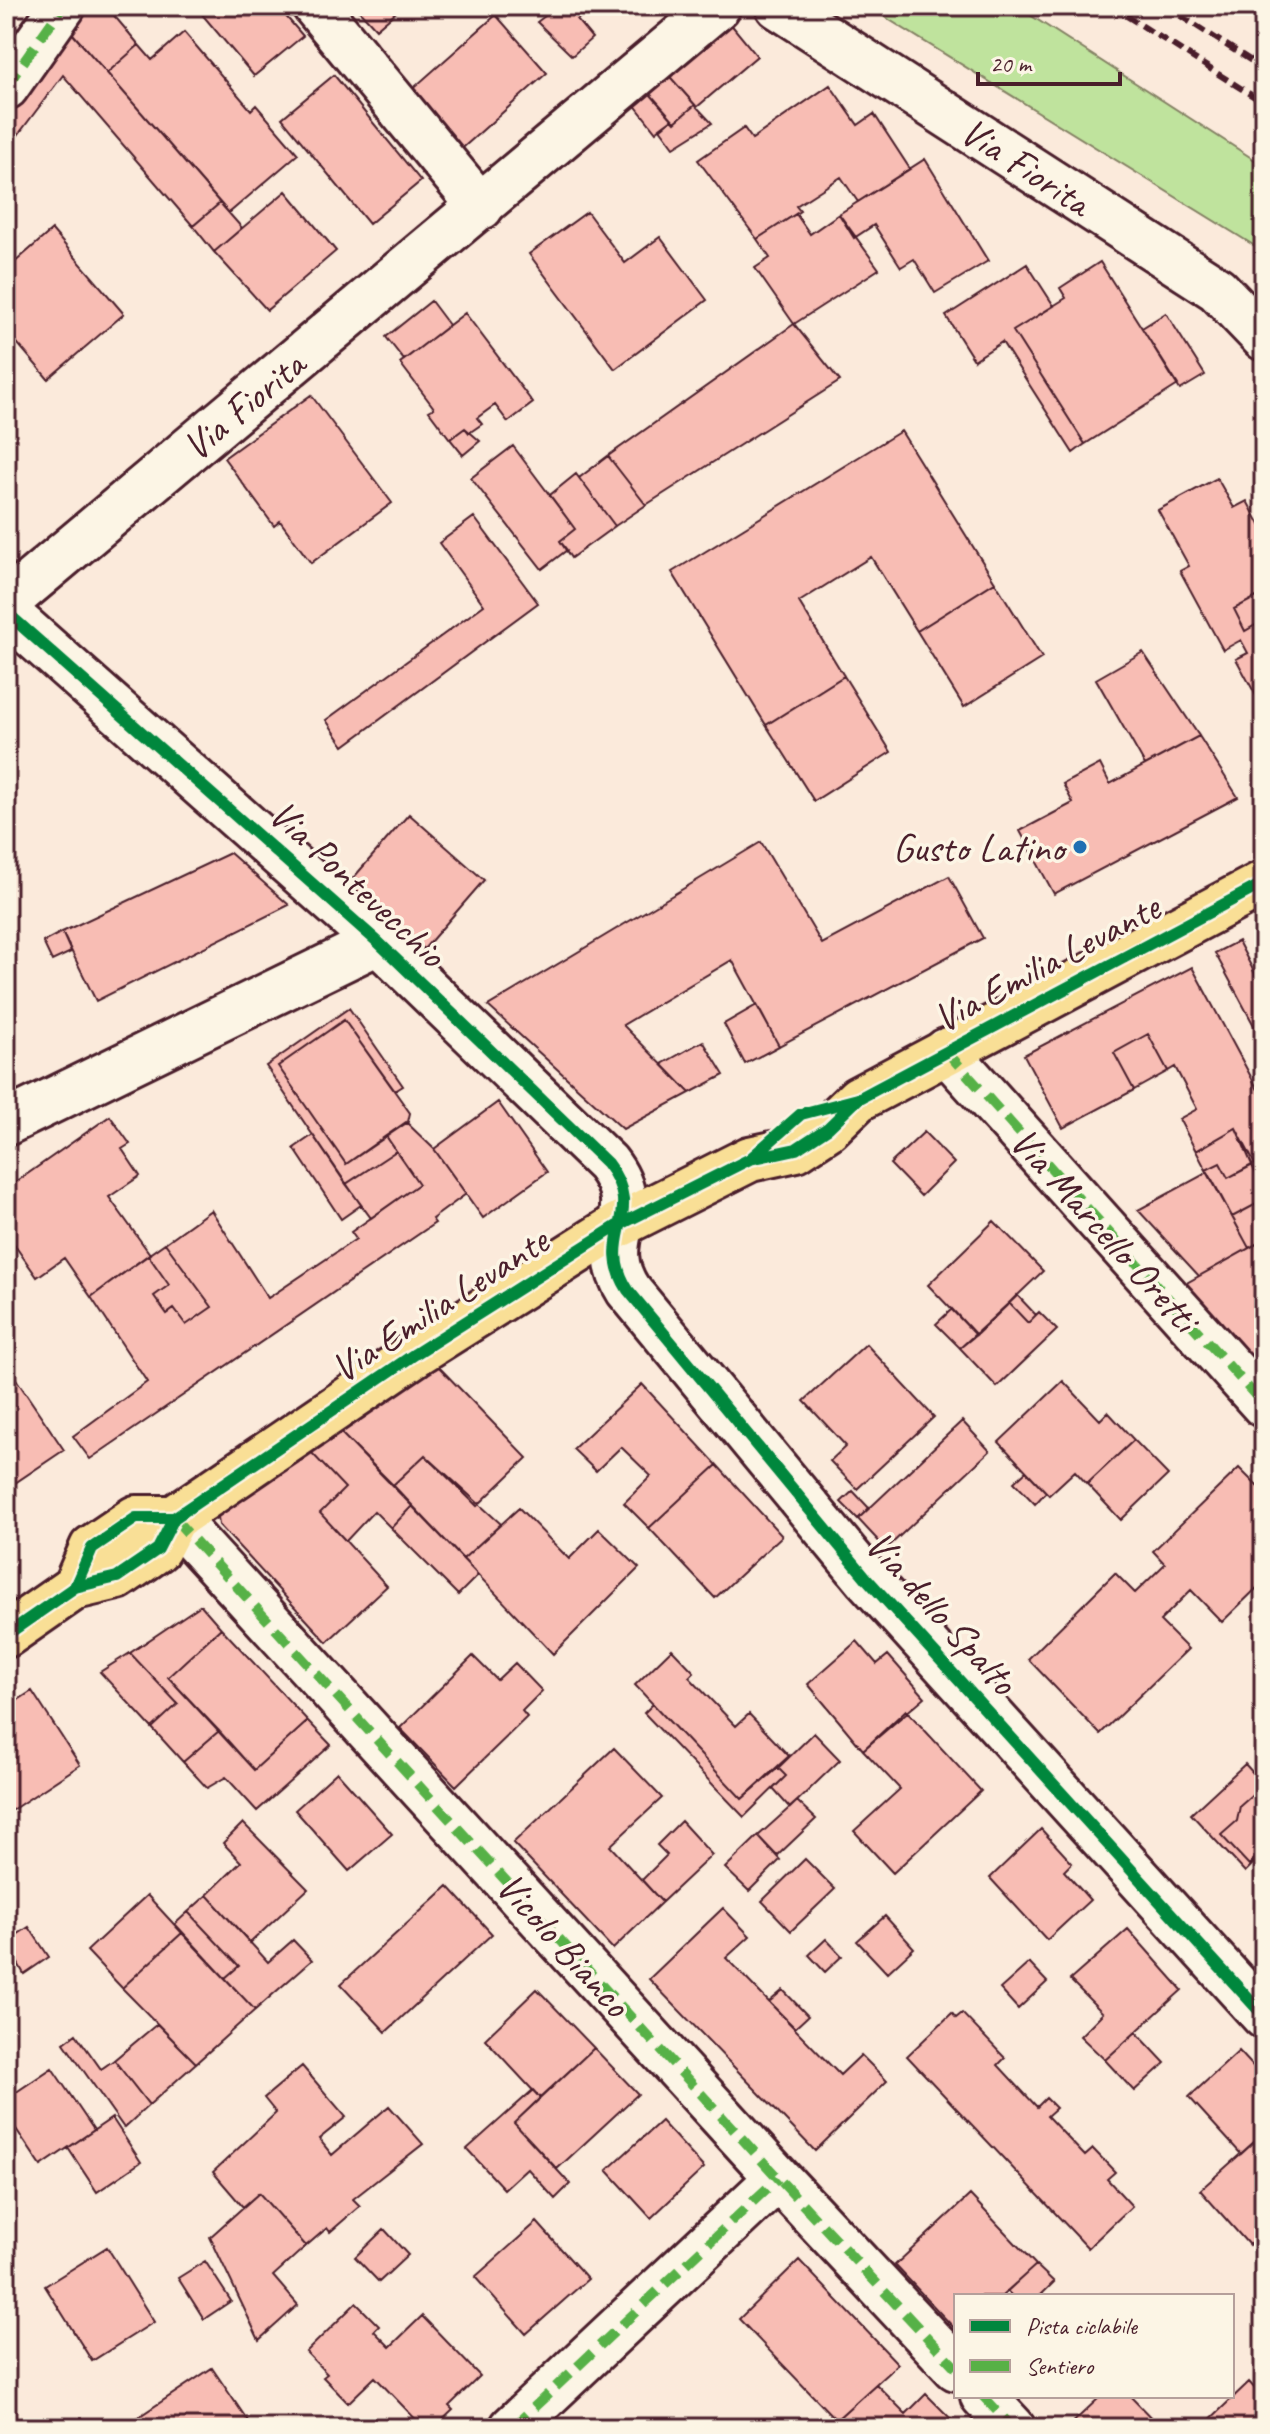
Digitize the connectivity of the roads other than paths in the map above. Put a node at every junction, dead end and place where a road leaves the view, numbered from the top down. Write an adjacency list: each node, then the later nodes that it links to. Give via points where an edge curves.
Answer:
1 (63, 6): 5 (street)
2 (315, 6): 6 (street)
3 (718, 6): 6 (street, Via Fiorita)
4 (778, 6): 7 (street, Via Fiorita, via 1217,289)
5 (6, 87)
6 (481, 207): 8 (street, Via Fiorita)
7 (1264, 338)
8 (6, 603)
9 (6, 612): 11 (street, Via Pontevecchio)
10 (1264, 883): 12 (main road, Via Emilia Levante)
11 (378, 942): 13 (street); 14 (street, Via Pontevecchio, via 607,1163 625,1197)
12 (946, 1051): 14 (main road, Via Emilia Levante, via 858,1099 801,1114 750,1159); 15 (street, Via Marcello Oretti)
13 (6, 1123)
14 (617, 1226): 16 (main road, Via Emilia Levante, via 415,1354); 18 (street, Via dello Spalto, via 616,1264 628,1290 867,1579)
15 (1264, 1405)
16 (174, 1518): 17 (main road, via 136,1518 92,1548 75,1587); 19 (street, Vicolo Bianco)
17 (6, 1635)
18 (1264, 2016)
19 (778, 2178): 20 (street, Vicolo Bianco); 22 (street)
20 (954, 2366)
21 (985, 2398): 23 (street)
22 (512, 2428)
23 (1013, 2428)

